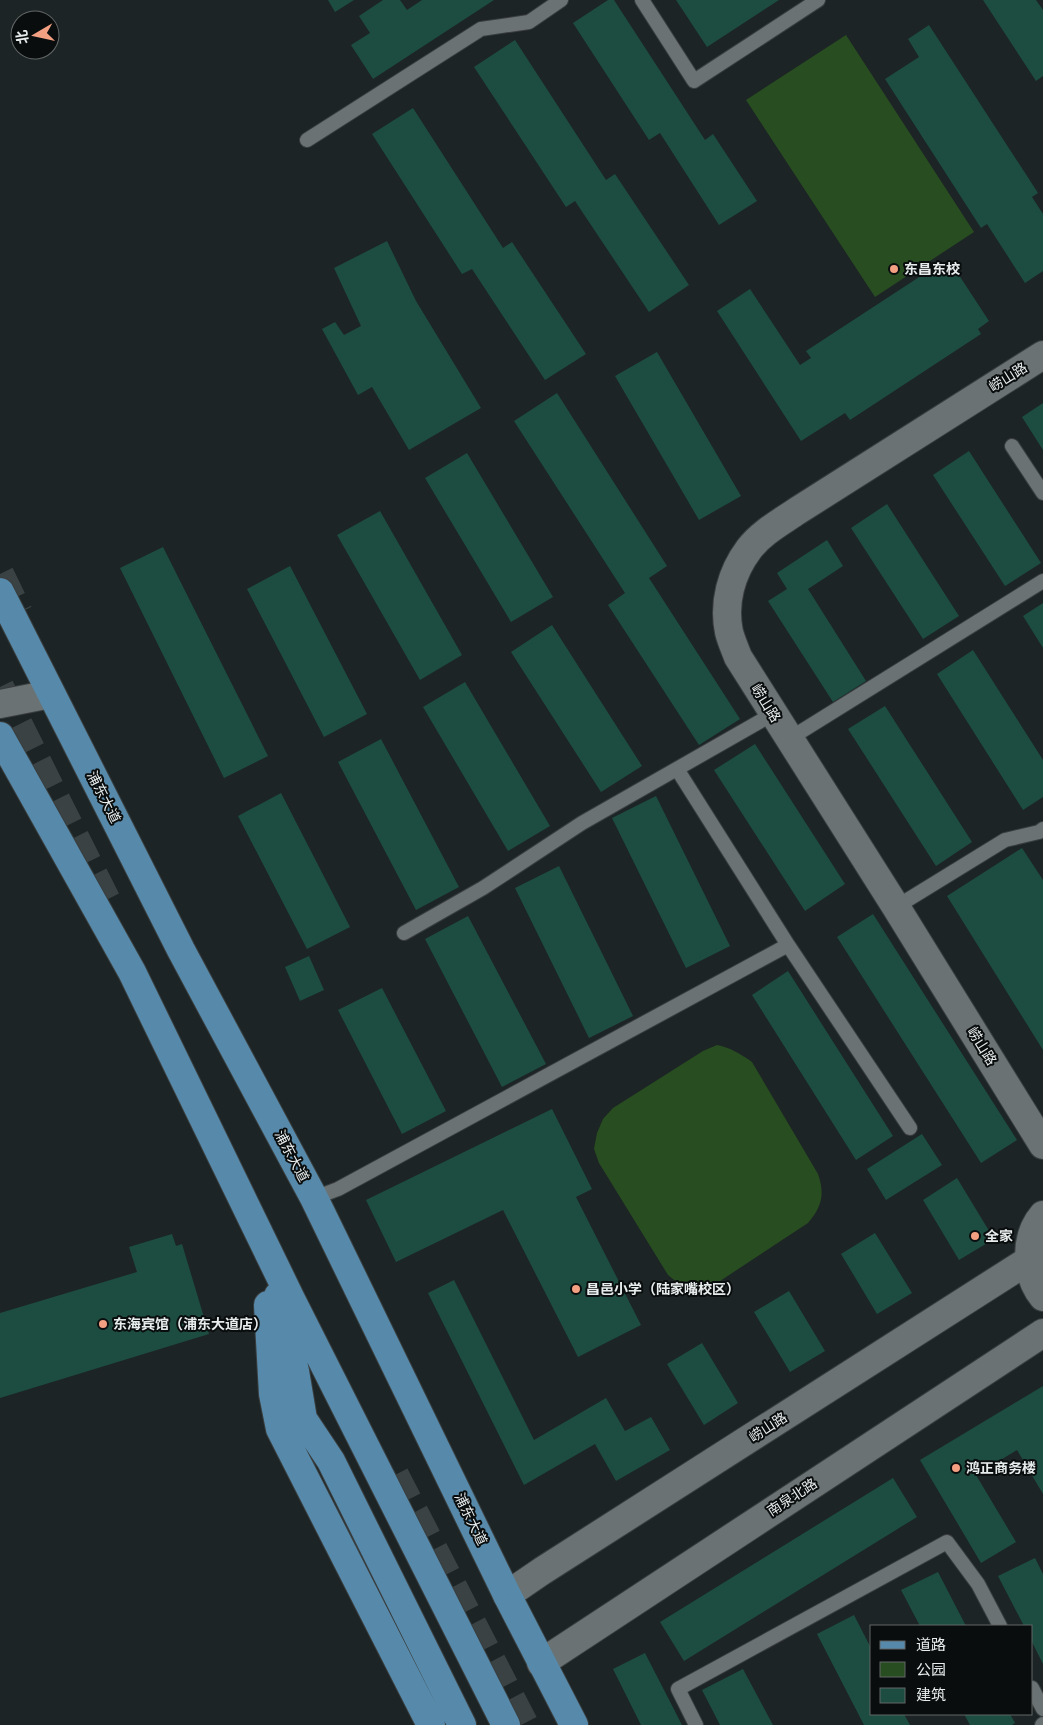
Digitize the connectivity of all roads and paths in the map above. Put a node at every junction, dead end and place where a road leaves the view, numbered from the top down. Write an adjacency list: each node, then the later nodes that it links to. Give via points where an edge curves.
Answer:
1 (561, 0): 4 (lane, via 529,22 481,29)
2 (642, 0): 3 (lane, via 694,81)
3 (818, 0)
4 (307, 140)
5 (1043, 355): 12 (street, 崂山路, via 797,511 749,548 730,587 726,608 729,632 738,657)
6 (1012, 446): 7 (lane)
7 (1043, 493)
8 (1043, 581): 14 (lane)
9 (0, 592): 10 (main road, 浦东大道)
10 (51, 694): 11 (street); 22 (main road, 浦东大道)
11 (0, 704)
12 (773, 714): 14 (street, 崂山路); 15 (lane)
13 (0, 736): 24 (main road, via 132,972)
14 (789, 739): 17 (street, 崂山路)
15 (677, 769): 18 (lane, via 582,823 483,888); 19 (lane)
16 (1043, 829): 17 (lane, via 1004,840)
17 (896, 907): 21 (street, 崂山路)
18 (404, 933)
19 (788, 946): 20 (lane); 22 (lane, via 338,1190)
20 (910, 1128)
21 (1043, 1145)
22 (314, 1198): 28 (main road, 浦东大道)
23 (1043, 1215): 25 (street, via 1031,1239)
24 (266, 1249): 33 (main road, via 271,1376 280,1429); 34 (main road, via 296,1372 303,1419 330,1461); 35 (main road)
25 (1029, 1260): 26 (street, via 1032,1277); 28 (street, 崂山路)
26 (1043, 1297)
27 (1043, 1333): 30 (street, 南泉北路)
28 (507, 1595): 30 (main road, 浦东大道)
29 (999, 1625): 37 (lane, via 978,1584 947,1542 678,1689)
30 (541, 1663): 36 (main road, 浦东大道)
31 (1033, 1690): 32 (lane)
32 (1043, 1709)
33 (431, 1725)
34 (462, 1725)
35 (506, 1725)
36 (574, 1725)
37 (696, 1725)

